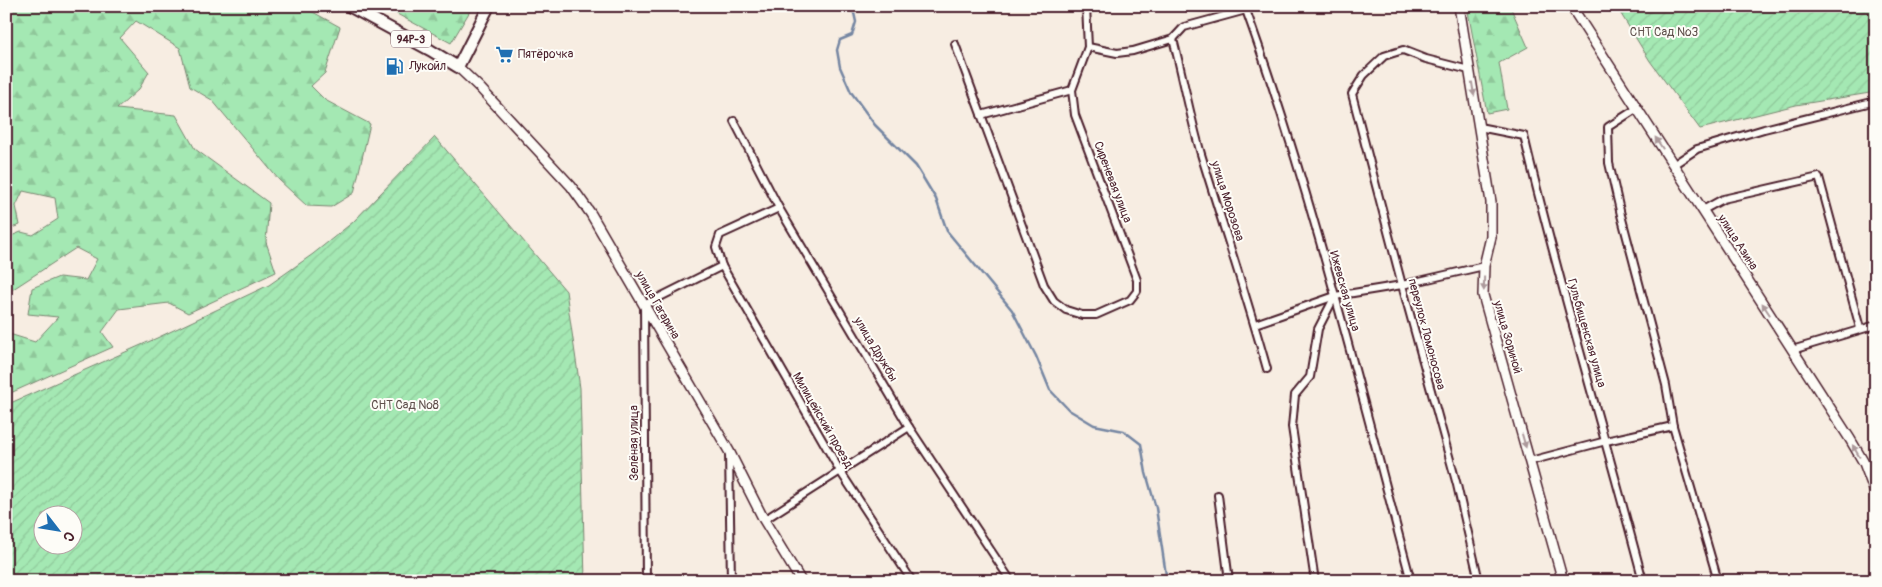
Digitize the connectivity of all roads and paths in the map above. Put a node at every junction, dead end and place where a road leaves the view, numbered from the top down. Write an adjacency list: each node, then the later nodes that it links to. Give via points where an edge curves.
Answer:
1 (349, 6): 10 (main road, 94Р-3)
2 (489, 6): 10 (main road)
3 (1086, 6): 9 (street)
4 (1459, 6): 11 (main road, улица Зориной)
5 (1571, 6): 14 (main road, улица Азина)
6 (1248, 8): 7 (street, via 1184,27); 24 (street, Ижевская улица)
7 (1173, 39): 9 (street, via 1116,53); 26 (street, улица Морозова, via 1201,154)
8 (955, 44): 15 (street)
9 (1088, 48): 12 (street)
10 (458, 67): 25 (main road, улица Гагарина, via 571,186)
11 (1469, 70): 17 (main road, улица Зориной, one-way to 17); 23 (street, переулок Ломоносова, via 1403,50 1384,56 1364,75 1352,94)
12 (1072, 90): 15 (street); 15 (street, Сиреневая улица, via 1076,115 1137,280 1137,291 1130,300 1096,314 1082,316 1066,310 1054,301 1044,285)
13 (1876, 101): 18 (street, via 1696,149)
14 (1636, 109): 18 (main road, улица Азина, one-way to 14); 31 (street, via 1608,127 1609,163 1666,384)
15 (981, 114)
16 (734, 121): 19 (street, улица Дружбы)
17 (1479, 127): 22 (main road, улица Зориной, via 1491,202 1490,237); 33 (street, Гульбищенская улица, via 1524,136 1544,223)
18 (1673, 165): 20 (main road, улица Азина)
19 (779, 208): 21 (street, Милицейский проезд, via 720,236 716,247); 32 (street, улица Дружбы)
20 (1703, 210): 28 (street, via 1723,199 1819,177); 29 (main road, улица Азина, one-way to 20)
21 (722, 266): 25 (street); 36 (street, Милицейский проезд)
22 (1484, 266): 23 (street); 35 (main road, улица Зориной, one-way to 35, via 1484,295)
23 (1402, 285): 24 (street); 48 (street, переулок Ломоносова, via 1457,486)
24 (1335, 296): 26 (street); 46 (street, via 1318,329 1310,377 1295,395 1292,427); 47 (street, Ижевская улица)
25 (644, 305): 34 (main road, улица Гагарина); 40 (street, Зелёная улица)
26 (1255, 324): 30 (street, улица Морозова)
27 (1876, 325): 28 (street)
28 (1860, 328): 29 (street)
29 (1792, 350): 38 (main road, улица Азина, one-way to 29, via 1864,463)
30 (1267, 370)
31 (1673, 426): 33 (street); 51 (street)
32 (909, 427): 36 (street); 44 (street, улица Дружбы)
33 (1606, 441): 35 (street); 50 (street, Гульбищенская улица)
34 (729, 451): 39 (main road, улица Гагарина); 41 (street)
35 (1530, 462): 49 (main road, улица Зориной)
36 (840, 471): 39 (street); 43 (street, Милицейский проезд)
37 (1218, 495): 45 (street)
38 (1876, 495)
39 (764, 520): 42 (main road, улица Гагарина)
40 (646, 581)
41 (731, 581)
42 (801, 581)
43 (912, 581)
44 (1011, 581)
45 (1229, 581)
46 (1315, 581)
47 (1411, 581)
48 (1479, 581)
49 (1563, 581)
50 (1643, 581)
51 (1718, 581)

